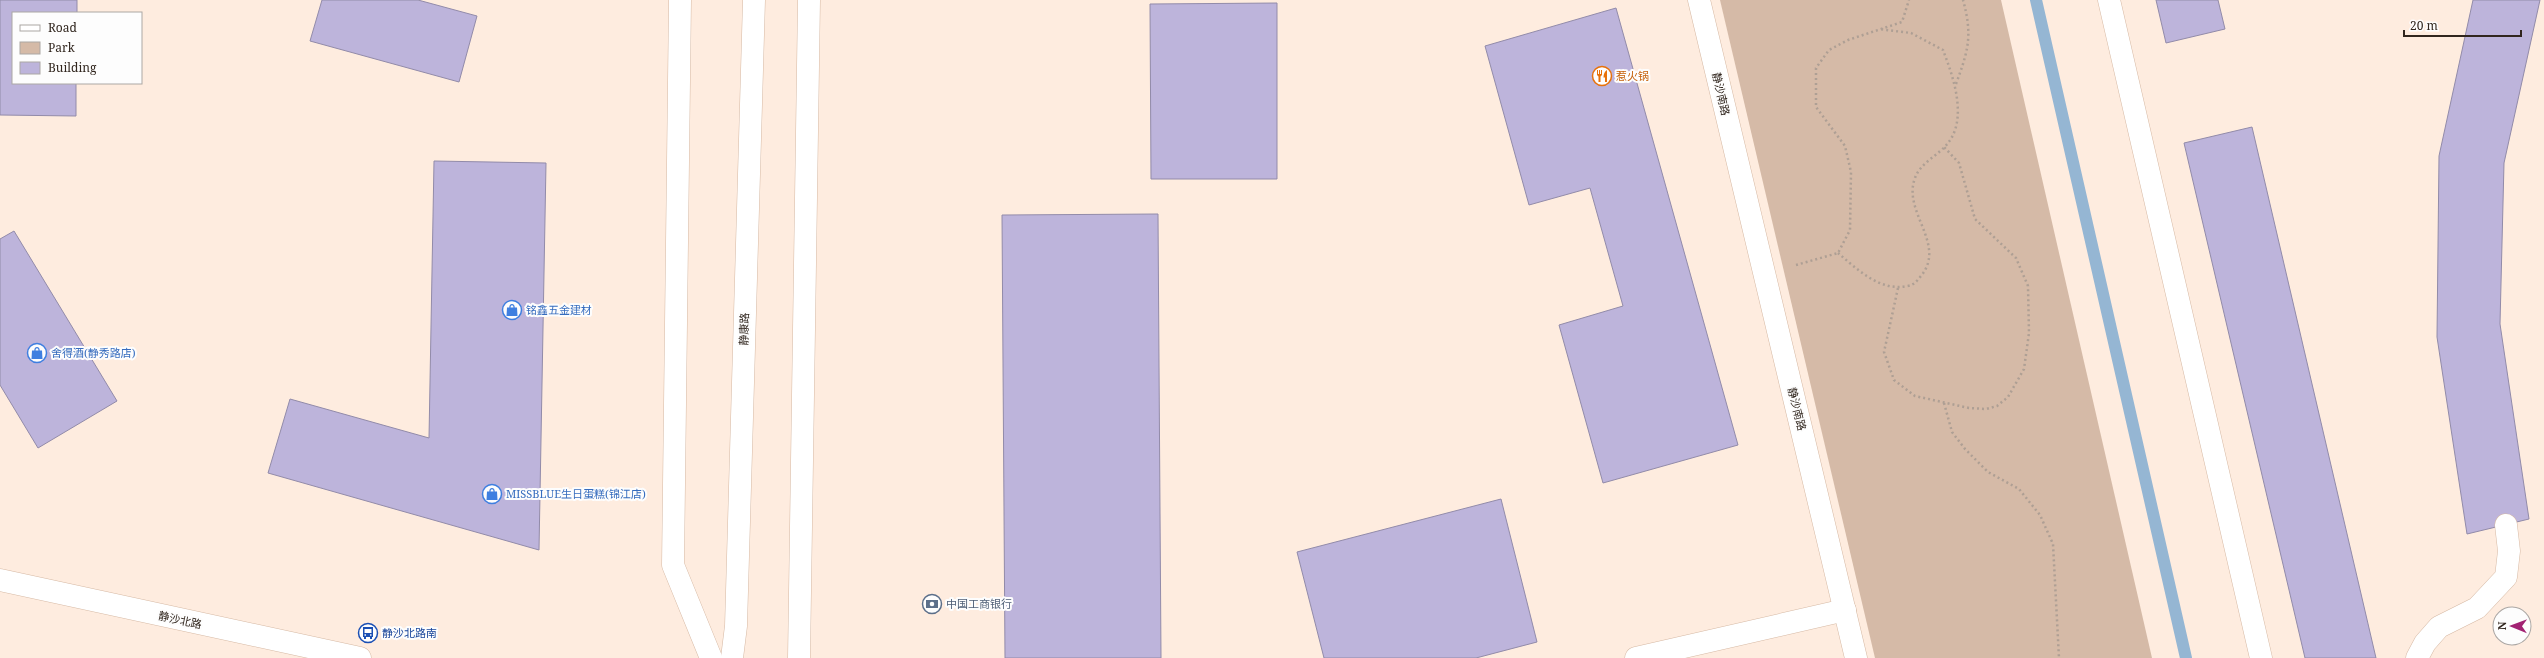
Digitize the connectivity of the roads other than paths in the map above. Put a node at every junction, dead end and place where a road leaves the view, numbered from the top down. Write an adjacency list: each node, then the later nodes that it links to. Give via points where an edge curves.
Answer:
1 (680, 0): 10 (street, via 673,565)
2 (754, 0): 11 (street, 静康路, via 736,626)
3 (809, 0): 12 (street)
4 (1698, 0): 8 (street, 静沙南路)
5 (2109, 0): 15 (street)
6 (2506, 525): 16 (street, via 2509,551 2506,576 2477,608 2439,627 2425,643)
7 (0, 580): 9 (street, 静沙北路)
8 (1845, 610): 13 (street); 14 (street, 静沙南路)
9 (360, 658)
10 (711, 658)
11 (732, 658)
12 (799, 658)
13 (1636, 658)
14 (1856, 658)
15 (2261, 658)
16 (2417, 658)

